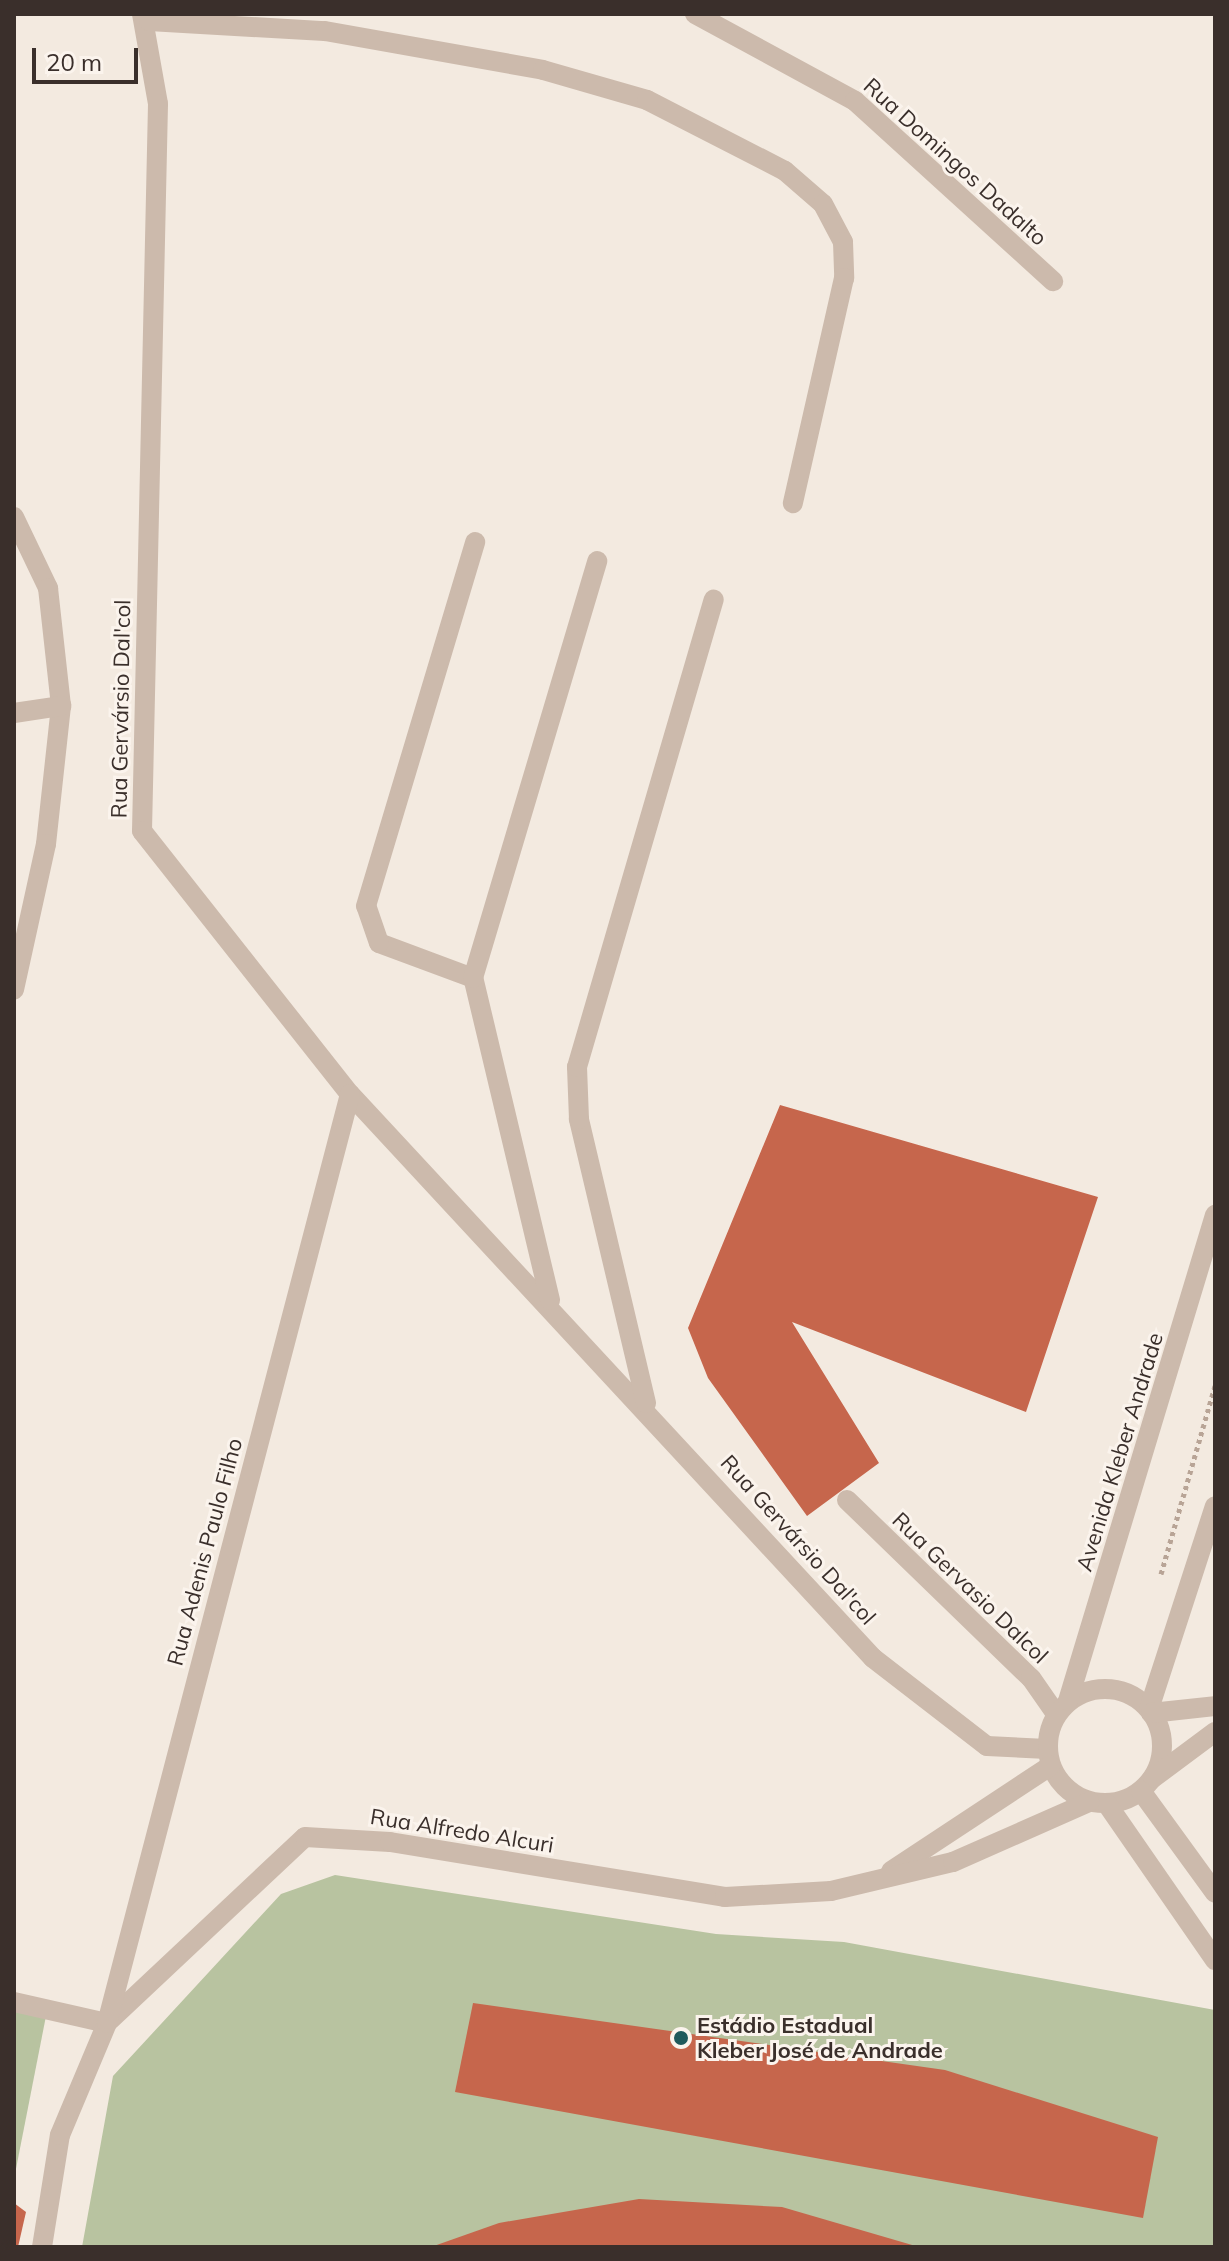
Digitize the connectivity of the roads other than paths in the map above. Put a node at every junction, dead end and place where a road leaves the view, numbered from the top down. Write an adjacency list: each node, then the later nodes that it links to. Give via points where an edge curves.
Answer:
1 (695, 14): 3 (street, Rua Domingos Dadalto, via 855,101)
2 (146, 18): 4 (street, via 325,31 543,70 647,100 785,171 823,204 843,242 844,278); 13 (street, Rua Gervársio Dal'col, via 158,104 142,831)
3 (1053, 281)
4 (793, 503)
5 (14, 517): 9 (street, via 48,588)
6 (475, 542): 11 (street, via 366,906 379,943)
7 (597, 561): 11 (street)
8 (714, 600): 16 (street, via 577,1067 579,1119)
9 (61, 706): 10 (street); 12 (street, via 46,844)
10 (14, 713)
11 (473, 978): 15 (street, Rua Gervársio Dal'col)
12 (14, 990)
13 (350, 1094): 15 (street, Rua Gervársio Dal'col); 30 (street, Rua Adenis Paulo Filho)
14 (1215, 1215): 20 (street, Avenida Kleber Andrade)
15 (551, 1304): 16 (street, Rua Gervársio Dal'col)
16 (647, 1407): 23 (street, Rua Gervársio Dal'col, via 873,1658 987,1746)
17 (847, 1500): 20 (street, Rua Gervasio Dalcol)
18 (1215, 1506): 21 (street)
19 (1215, 1706): 21 (street)
20 (1062, 1708): 21 (street, via 1101,1688); 23 (street)
21 (1150, 1711): 24 (street, via 1162,1745)
22 (1215, 1732): 24 (street)
23 (1049, 1757): 25 (street); 26 (street, Rua Alfredo Alcuri)
24 (1147, 1784): 25 (street); 27 (street)
25 (1098, 1803): 26 (street, Rua Alfredo Alcuri, via 994,1849); 28 (street)
26 (881, 1878): 30 (street, Rua Alfredo Alcuri, via 831,1891 725,1897 377,1841 305,1837)
27 (1215, 1893)
28 (1215, 1960)
29 (14, 2002): 30 (street)
30 (107, 2023): 31 (street, Rua Adenis Paulo Filho, via 60,2135)
31 (42, 2247)

